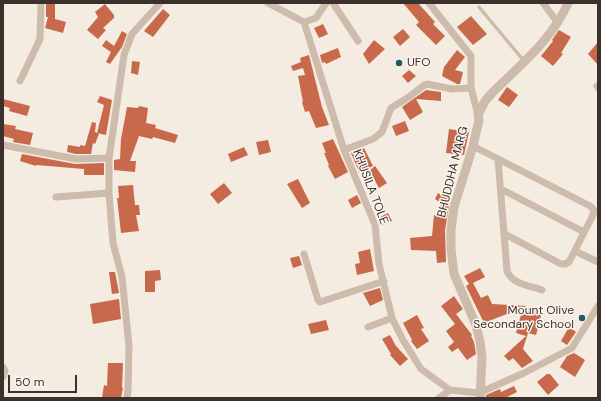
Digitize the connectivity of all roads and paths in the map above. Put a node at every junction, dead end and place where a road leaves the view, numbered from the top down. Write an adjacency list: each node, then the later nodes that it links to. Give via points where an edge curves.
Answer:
1 (41, 3): 14 (street, via 40,39)
2 (160, 3): 20 (street, via 132,34 124,55)
3 (268, 3): 10 (street)
4 (326, 3): 10 (street, via 316,18)
5 (333, 3): 12 (street)
6 (429, 3): 15 (street, via 471,56)
7 (543, 3): 11 (street)
8 (568, 3): 11 (street, BHUDDHA MARG)
9 (478, 7): 13 (lane)
10 (304, 22): 19 (street, KHUSILA TOLE)
11 (558, 23): 13 (street, BHUDDHA MARG)
12 (358, 40)
13 (524, 61): 16 (street, BHUDDHA MARG, via 485,101)
14 (20, 81)
15 (471, 88): 16 (street); 19 (street, via 452,89 427,84 391,108 382,132 373,139)
16 (478, 115): 18 (street, BHUDDHA MARG)
17 (3, 145): 20 (street, via 76,159)
18 (473, 146): 21 (street); 38 (street, BHUDDHA MARG, via 454,207 451,249 454,274 476,325 480,341)
19 (344, 150): 30 (street, KHUSILA TOLE, via 375,225 379,264)
20 (109, 158): 23 (street)
21 (498, 159): 22 (street); 25 (street, via 590,206 594,210 593,215)
22 (501, 189): 25 (street); 26 (street)
23 (109, 193): 24 (street); 39 (street, via 113,243 122,277 129,346)
24 (56, 197)
25 (584, 232): 27 (street)
26 (505, 234): 27 (street, via 560,264 569,262); 31 (street, via 509,277)
27 (575, 251): 29 (street)
28 (304, 254): 30 (street, via 320,302)
29 (598, 262)
30 (384, 281): 33 (street, KHUSILA TOLE)
31 (542, 290)
32 (598, 306): 38 (street, via 572,348)
33 (392, 318): 34 (street); 37 (street, KHUSILA TOLE, via 421,369)
34 (368, 327)
35 (3, 367): 36 (street)
36 (3, 377)
37 (450, 390): 38 (street); 40 (street)
38 (480, 395)
39 (127, 398)
40 (438, 398)

